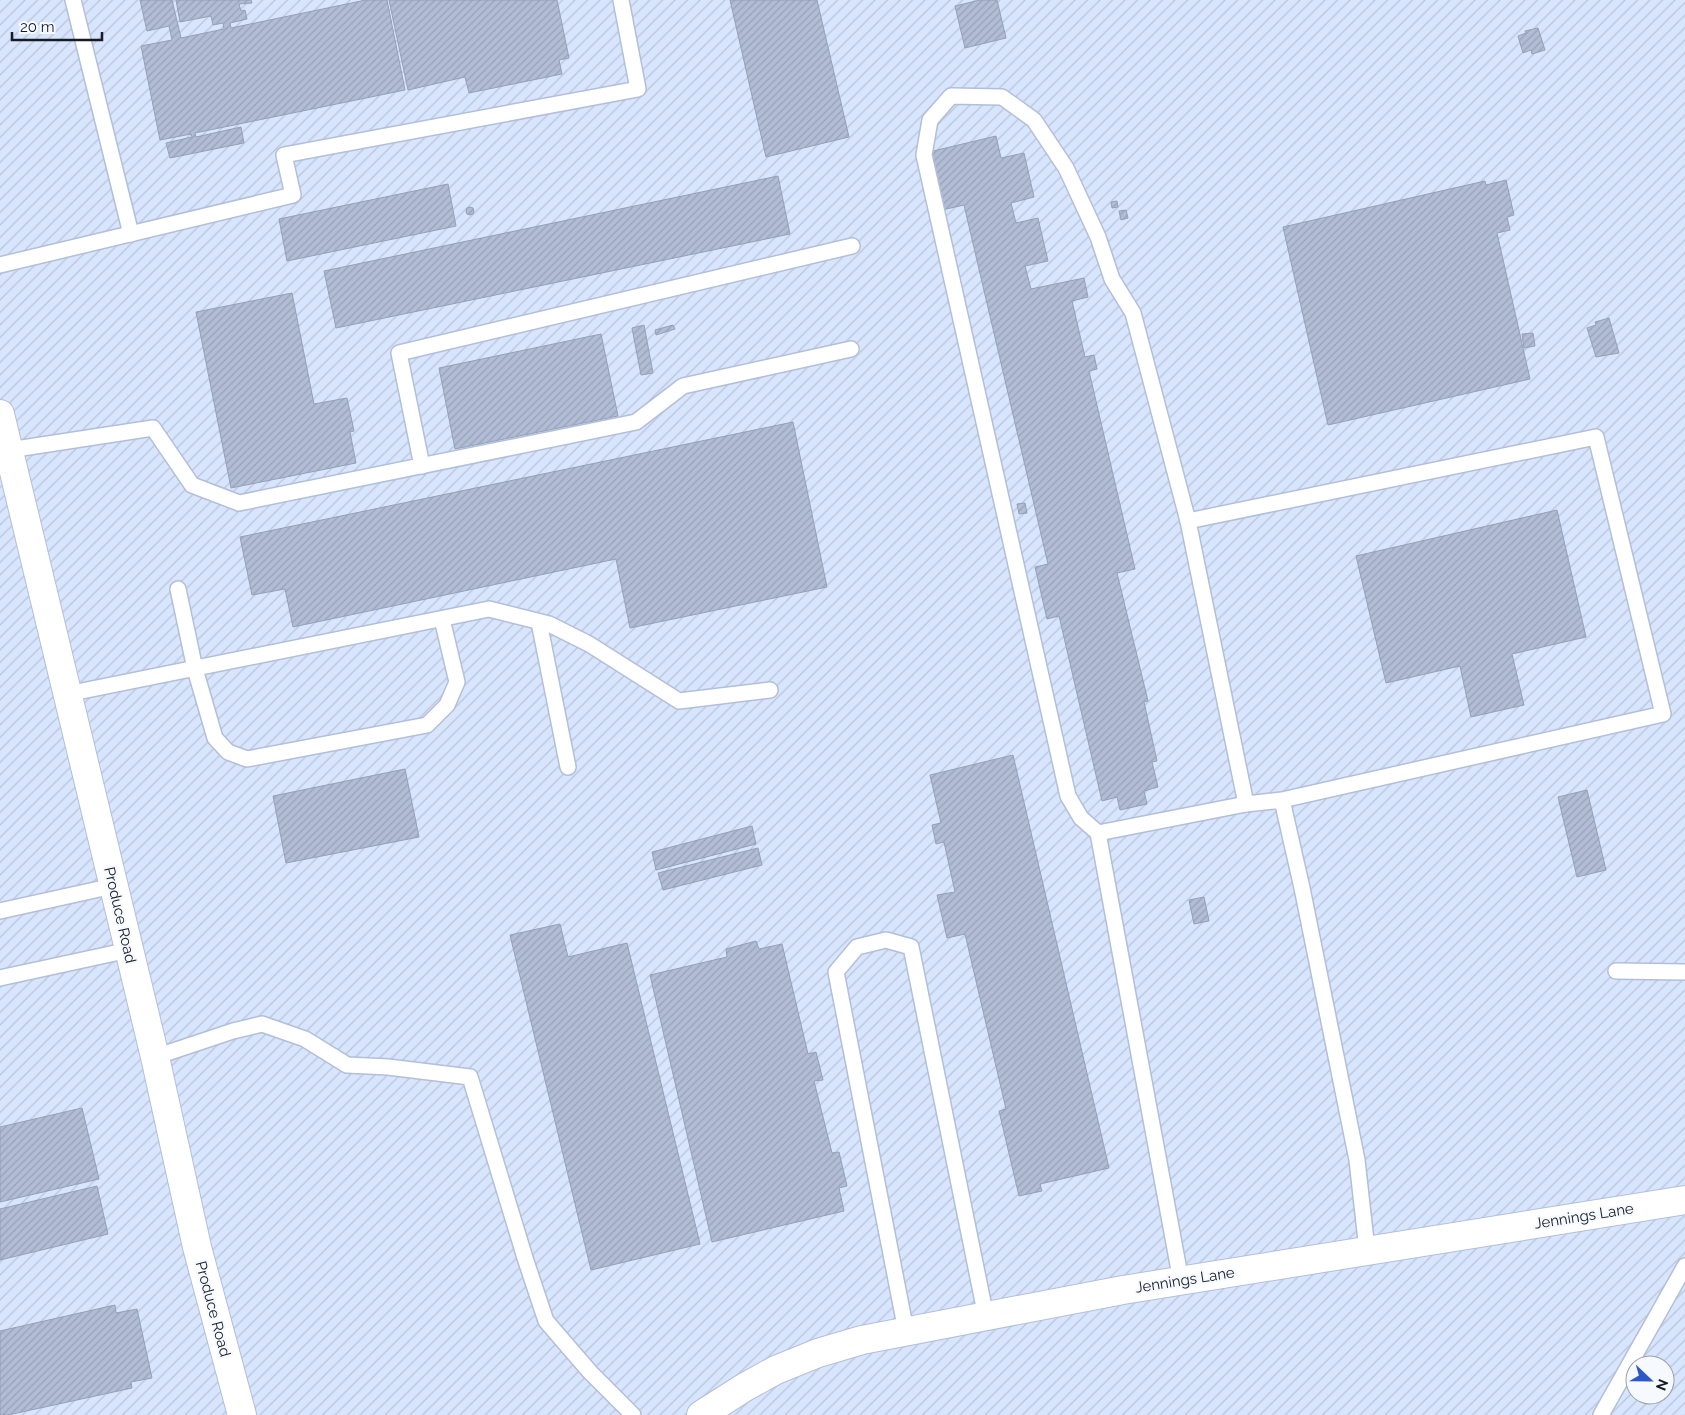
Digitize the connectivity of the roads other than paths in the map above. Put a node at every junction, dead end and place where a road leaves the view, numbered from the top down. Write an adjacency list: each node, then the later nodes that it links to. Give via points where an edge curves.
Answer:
1 (73, 0): 3 (lane)
2 (621, 0): 3 (lane, via 638,89 284,155 293,196)
3 (131, 234): 5 (lane)
4 (852, 246): 9 (lane, via 400,353)
5 (0, 265)
6 (851, 349): 9 (lane, via 683,386 636,422)
7 (0, 414): 8 (street, Produce Road)
8 (9, 450): 9 (lane, via 152,428 192,485 239,503); 16 (street, Produce Road)
9 (422, 466)
10 (1188, 521): 18 (lane, via 1596,436 1663,714); 19 (lane); 20 (lane, via 1133,314 1112,279 1098,238 1066,168 1034,120 1002,97 951,96 930,120 924,155 1068,796 1081,818)
11 (178, 589): 14 (lane)
12 (442, 619): 13 (lane, via 489,609); 14 (lane); 14 (lane, via 457,682 447,705 427,725 247,759 228,752 215,738)
13 (539, 622): 15 (lane, via 589,644 679,701); 17 (lane)
14 (195, 669): 16 (lane)
15 (770, 690)
16 (67, 694): 21 (street, Produce Road)
17 (568, 767)
18 (1282, 800): 19 (lane); 29 (lane, via 1357,1160)
19 (1246, 804): 20 (lane)
20 (1098, 833): 31 (lane)
21 (113, 886): 22 (lane); 23 (street, Produce Road)
22 (0, 911)
23 (129, 950): 26 (lane); 27 (street, Produce Road)
24 (1616, 971): 25 (lane)
25 (1685, 972)
26 (0, 978)
27 (154, 1057): 34 (street, Produce Road, via 197,1247); 35 (lane, via 262,1024 305,1039 347,1065 470,1077 546,1321)
28 (1685, 1200): 29 (street, Jennings Lane)
29 (1367, 1250): 31 (street, Jennings Lane)
30 (1685, 1266): 37 (lane)
31 (1181, 1281): 32 (street, Jennings Lane)
32 (986, 1316): 33 (street, Jennings Lane); 33 (lane, via 911,947 886,940 857,947 836,972)
33 (906, 1331): 36 (street, Jennings Lane, via 818,1353 776,1370)
34 (242, 1415)
35 (633, 1415)
36 (701, 1415)
37 (1601, 1415)

